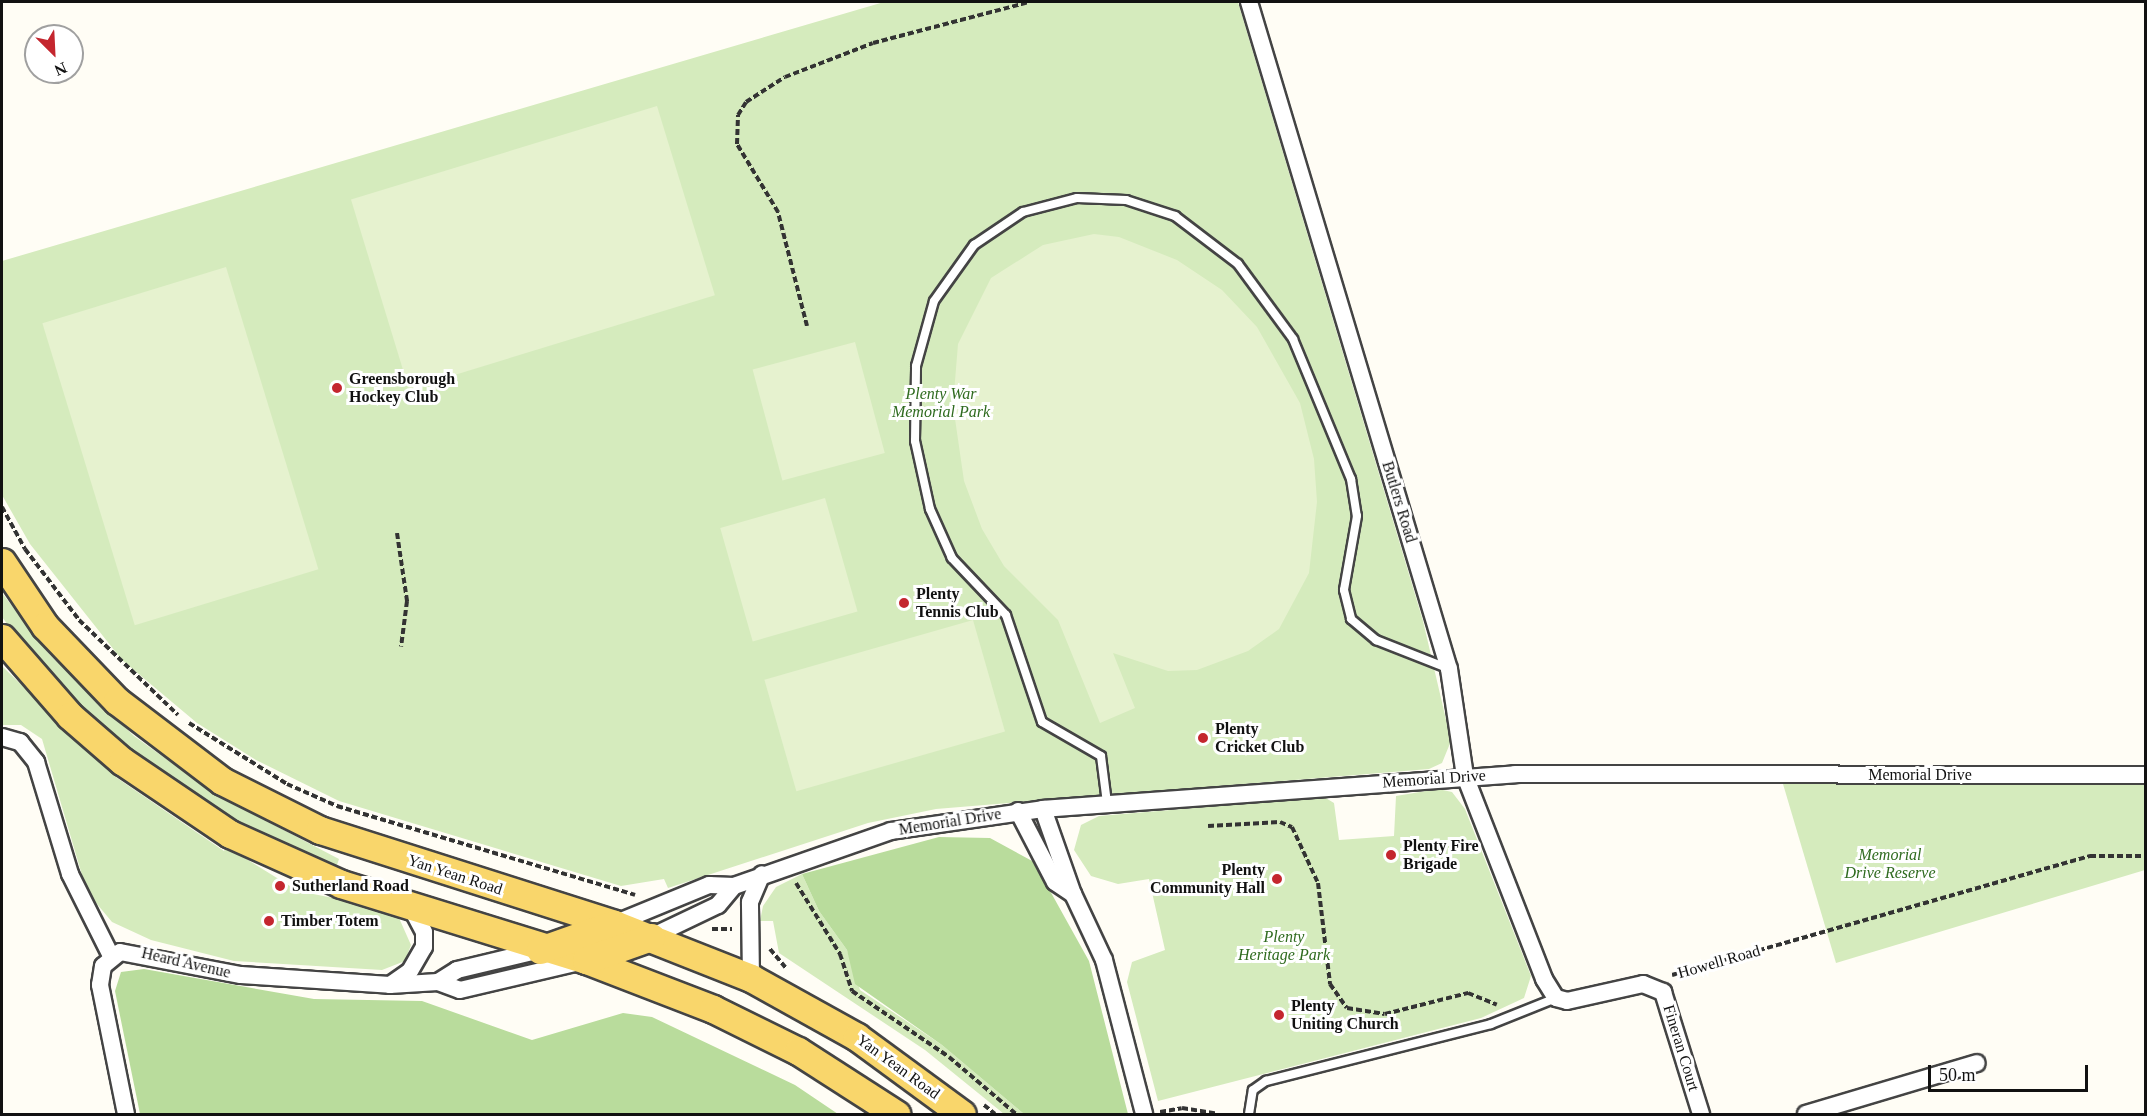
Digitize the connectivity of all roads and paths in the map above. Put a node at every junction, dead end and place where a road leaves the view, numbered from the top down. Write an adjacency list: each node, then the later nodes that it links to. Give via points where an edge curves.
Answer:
1 (1029, 2): 3 (path, via 841,55 785,77 746,102 738,115 736,144 778,212)
2 (1249, 2): 9 (street, Butlers Road)
3 (807, 326)
4 (2, 507): 22 (path, via 52,587 109,653 183,718 247,761 337,806)
5 (398, 533): 8 (path, via 406,601)
6 (2, 562): 25 (main road, Yan Yean Road, via 45,626 117,702 222,781 320,830)
7 (2, 638): 23 (main road, via 70,716 148,782 266,852)
8 (400, 647)
9 (1449, 669): 12 (street, Butlers Road); 13 (lane, via 1376,640 1351,619 1344,590 1357,516 1351,479 1293,339 1238,264 1191,225 1126,200 1077,198 1023,212 974,244 934,301 916,366 915,441 930,509 952,558 1006,615 1042,722 1101,756)
10 (2, 737): 29 (street, via 20,742 36,762 70,874)
11 (2145, 775): 12 (street, Memorial Drive)
12 (1465, 776): 13 (street, Memorial Drive); 36 (street, Butlers Road)
13 (1107, 803): 14 (street, Memorial Drive)
14 (1043, 809): 15 (street, Memorial Drive); 21 (street)
15 (1018, 811): 18 (street, Memorial Drive, via 918,825); 21 (street, via 1055,882)
16 (1208, 826): 37 (path, via 1280,822 1296,832 1320,890 1330,984 1347,1008 1385,1014 1468,993)
17 (2145, 856): 35 (path, Howell Road, via 2090,856 1683,972)
18 (789, 863): 19 (street, Memorial Drive); 42 (path, via 804,901 840,954 852,991 949,1057)
19 (762, 874): 20 (street, Memorial Drive); 26 (street, via 750,902)
20 (734, 886): 22 (street, Memorial Drive, via 709,885); 24 (street, Memorial Drive, via 726,900)
21 (1073, 894): 43 (street, via 1112,981)
22 (660, 905): 25 (street, Memorial Drive)
23 (410, 906): 28 (main road); 34 (street, via 424,933 424,947 410,971)
24 (692, 920): 26 (path, via 708,930); 27 (street, Memorial Drive)
25 (614, 924): 27 (main road, Yan Yean Road); 28 (main road, Memorial Drive)
26 (747, 928): 31 (path, via 768,929 774,956); 32 (street)
27 (651, 937): 30 (main road, Heard Avenue); 32 (main road, Yan Yean Road)
28 (540, 950): 30 (main road); 33 (street, Heard Avenue, via 457,970)
29 (111, 956): 34 (street, Heard Avenue, via 131,951 241,975); 39 (street, via 103,966 100,985)
30 (586, 960): 33 (street, Heard Avenue, via 471,988 451,990); 40 (main road, via 713,1009 798,1051)
31 (795, 974)
32 (751, 978): 41 (main road, Yan Yean Road, via 858,1037)
33 (438, 982): 34 (street, Heard Avenue)
34 (390, 985)
35 (1654, 985): 36 (street, via 1579,1002); 47 (street, Fineran Court, via 1667,1001)
36 (1556, 998): 46 (lane, via 1491,1024 1266,1081 1253,1090)
37 (1504, 1004)
38 (1977, 1063): 48 (street)
39 (126, 1114)
40 (896, 1114)
41 (962, 1114)
42 (1016, 1114)
43 (1144, 1114)
44 (1152, 1114): 45 (path, via 1182,1108)
45 (1218, 1114)
46 (1249, 1114)
47 (1701, 1114)
48 (1806, 1114)

